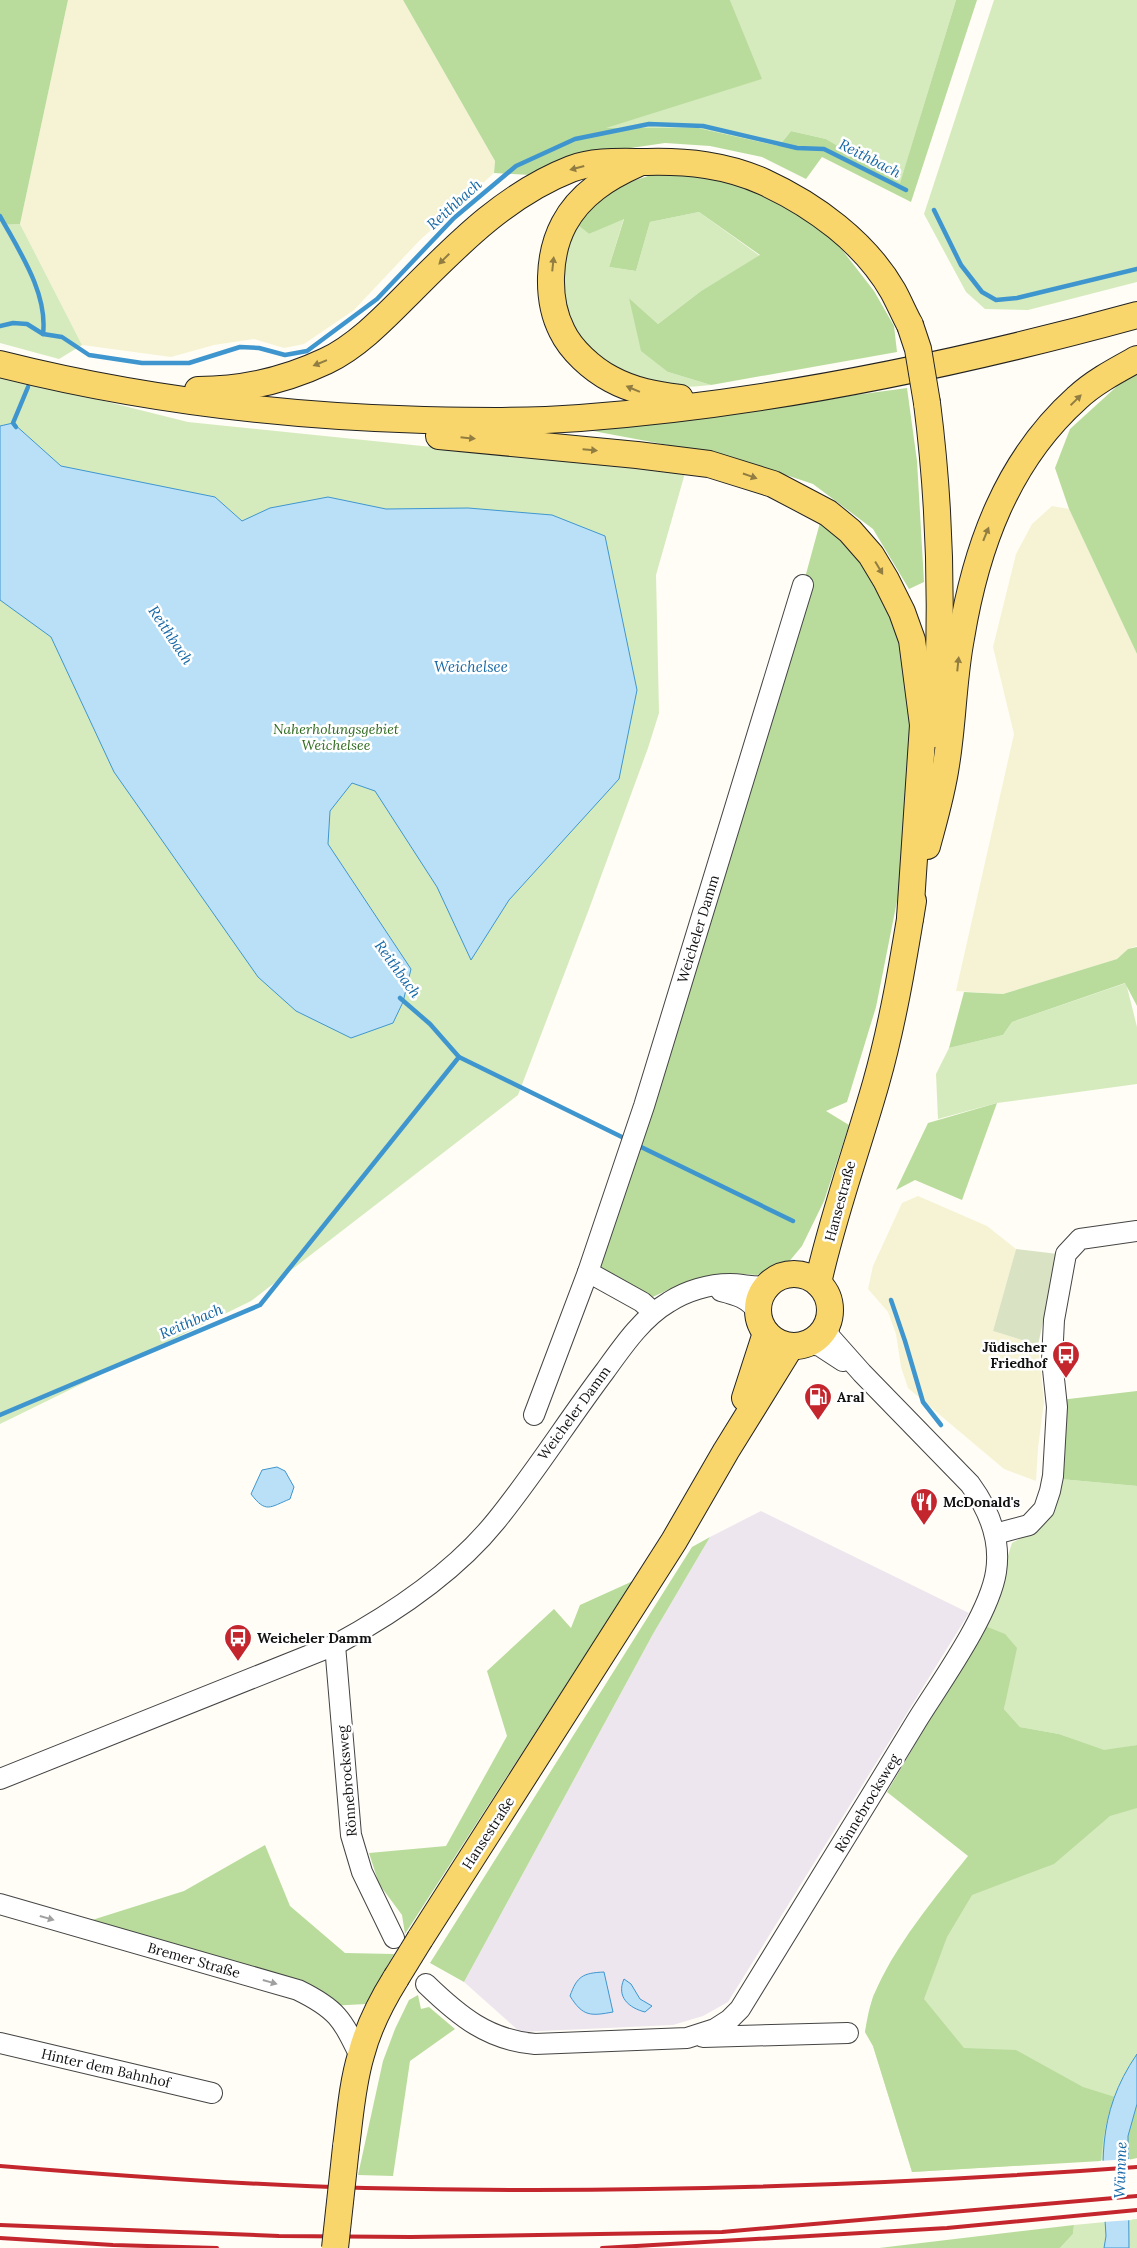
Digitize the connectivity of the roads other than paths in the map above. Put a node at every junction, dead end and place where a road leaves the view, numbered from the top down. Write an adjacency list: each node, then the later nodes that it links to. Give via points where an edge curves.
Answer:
1 (642, 162): 5 (main road, one-way to 5, via 603,162 572,169 519,196 472,231 376,327 328,360 277,380 222,390); 6 (main road, one-way to 1, via 640,392 610,378 584,360 562,332 553,302 552,265 556,242 565,222 585,196 609,177); 9 (main road, bridge, via 680,161 718,166 791,194 827,219 875,266 910,325 918,349 932,443 940,670 932,785)
2 (1137, 315): 6 (main road, via 1042,341 881,377)
3 (1137, 359): 9 (main road, one-way to 3, via 946,767 960,639 985,538 1004,495 1050,426 1077,397)
4 (0, 364): 5 (main road)
5 (117, 390): 7 (main road, via 224,406)
6 (733, 402): 7 (main road, via 579,418 494,421)
7 (316, 415): 9 (main road, one-way to 9, via 406,432 709,464 773,484 828,514 850,531 871,555 886,580 912,640 923,725)
8 (803, 585): 11 (street, Weicheler Damm)
9 (910, 918): 12 (main road, Hansestraße, via 891,1026 876,1084)
10 (1137, 1231): 20 (street, via 1080,1239 1066,1254 1054,1320 1052,1360 1057,1407 1050,1491 1044,1508 1029,1525)
11 (588, 1272): 15 (street, via 642,1302); 18 (street, Weicheler Damm)
12 (808, 1279): 13 (main road, via 780,1277); 17 (main road, via 829,1301 830,1316)
13 (767, 1286): 14 (street, Weicheler Damm, via 728,1284); 16 (main road, via 760,1298)
14 (705, 1287): 15 (street, Weicheler Damm, via 670,1301); 16 (street, via 751,1302)
15 (653, 1312): 21 (street, Weicheler Damm, via 621,1349 483,1537 406,1602)
16 (762, 1322): 17 (main road, via 776,1341); 19 (main road, Hansestraße)
17 (809, 1339): 19 (main road, Hansestraße); 20 (street, Rönnebrocksweg, via 830,1337 970,1484 981,1500)
18 (534, 1415)
19 (726, 1451): 29 (main road, Hansestraße, bridge, via 674,1541 396,1978 378,2011)
20 (994, 1534): 27 (street, Rönnebrocksweg, via 996,1572 984,1608 868,1802 740,2009 715,2029)
21 (335, 1645): 22 (street, Weicheler Damm); 24 (street, Rönnebrocksweg, via 351,1835 362,1872)
22 (0, 1779)
23 (0, 1904): 29 (street, Bremer Straße, one-way to 29, via 298,1990 329,2006)
24 (394, 1938)
25 (426, 1984): 27 (street, Rönnebrocksweg, via 446,2004 478,2027 515,2042)
26 (848, 2033): 27 (street, Rönnebrocksweg)
27 (687, 2038)
28 (0, 2043): 30 (street, Hinter dem Bahnhof)
29 (360, 2056): 31 (main road, Hansestraße, bridge)
30 (212, 2093)
31 (335, 2248)

